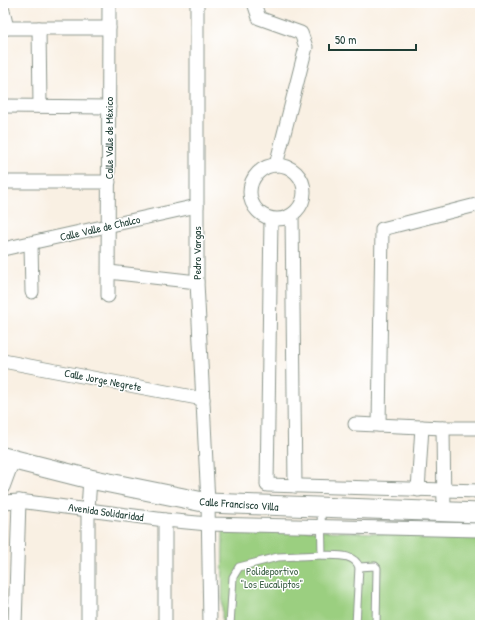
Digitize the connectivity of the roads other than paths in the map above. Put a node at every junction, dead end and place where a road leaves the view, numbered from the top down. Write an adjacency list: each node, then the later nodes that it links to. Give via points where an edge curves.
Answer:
1 (109, 3): 9 (street, Calle Valle de México)
2 (197, 3): 17 (street, Pedro Vargas)
3 (254, 3): 6 (street)
4 (265, 3): 6 (street)
5 (3, 11): 7 (street)
6 (260, 18): 13 (street, via 301,33 306,47)
7 (5, 28): 8 (street)
8 (39, 28): 9 (street); 11 (street)
9 (109, 28): 12 (street, Calle Valle de México)
10 (3, 106): 11 (street)
11 (40, 106): 12 (street)
12 (110, 107): 15 (street, Calle Valle de México)
13 (276, 165): 18 (street, via 296,172 303,184 304,198); 19 (street, via 263,169 258,174 250,193 259,212)
14 (3, 182): 15 (street)
15 (109, 182): 20 (street, Calle Valle de México)
16 (480, 204): 30 (street, via 382,229)
17 (198, 206): 20 (street, Calle Valle de Chalco); 24 (street, Pedro Vargas)
18 (292, 215): 19 (street); 37 (street)
19 (271, 218): 36 (street, via 267,485)
20 (109, 226): 21 (street, Calle Valle de Chalco); 23 (street, Calle Valle de México)
21 (31, 244): 22 (street, Calle Valle de Chalco); 25 (street)
22 (3, 249)
23 (109, 272): 24 (street); 26 (street, Calle Valle de México)
24 (197, 282): 28 (street, Pedro Vargas)
25 (32, 292)
26 (108, 296)
27 (3, 361): 28 (street, Calle Jorge Negrete)
28 (203, 399): 44 (street, Pedro Vargas)
29 (355, 424): 30 (street)
30 (379, 425): 31 (street)
31 (422, 427): 32 (street); 39 (street)
32 (443, 428): 33 (street); 40 (street)
33 (480, 428)
34 (8, 458): 35 (street, Calle Francisco Villa); 38 (street)
35 (90, 479): 44 (street, Calle Francisco Villa); 46 (street)
36 (281, 485): 37 (street); 45 (street)
37 (295, 486): 39 (street)
38 (3, 487)
39 (418, 490): 40 (street)
40 (444, 490): 41 (street); 47 (street)
41 (480, 491)
42 (19, 501): 43 (street, Avenida Solidaridad); 46 (street, Avenida Solidaridad); 55 (street)
43 (3, 502)
44 (208, 503): 45 (street, Calle Francisco Villa); 51 (street, Pedro Vargas)
45 (283, 507): 49 (street, Calle Francisco Villa)
46 (88, 509): 50 (street, Avenida Solidaridad); 56 (street)
47 (444, 512): 48 (street, Calle Francisco Villa); 49 (street, Calle Francisco Villa)
48 (480, 513)
49 (321, 516): 51 (street, Avenida Solidaridad); 52 (street, Avenida Solidaridad); 53 (lane)
50 (166, 520): 51 (street, Avenida Solidaridad); 57 (street)
51 (208, 524): 58 (street, Pedro Vargas)
52 (480, 530)
53 (322, 555): 54 (lane, via 353,558); 59 (lane, via 278,558 239,567 233,577)
54 (359, 567): 60 (lane); 61 (lane, via 377,568)
55 (15, 625)
56 (88, 625)
57 (165, 625)
58 (210, 625)
59 (230, 625)
60 (356, 625)
61 (376, 625)

